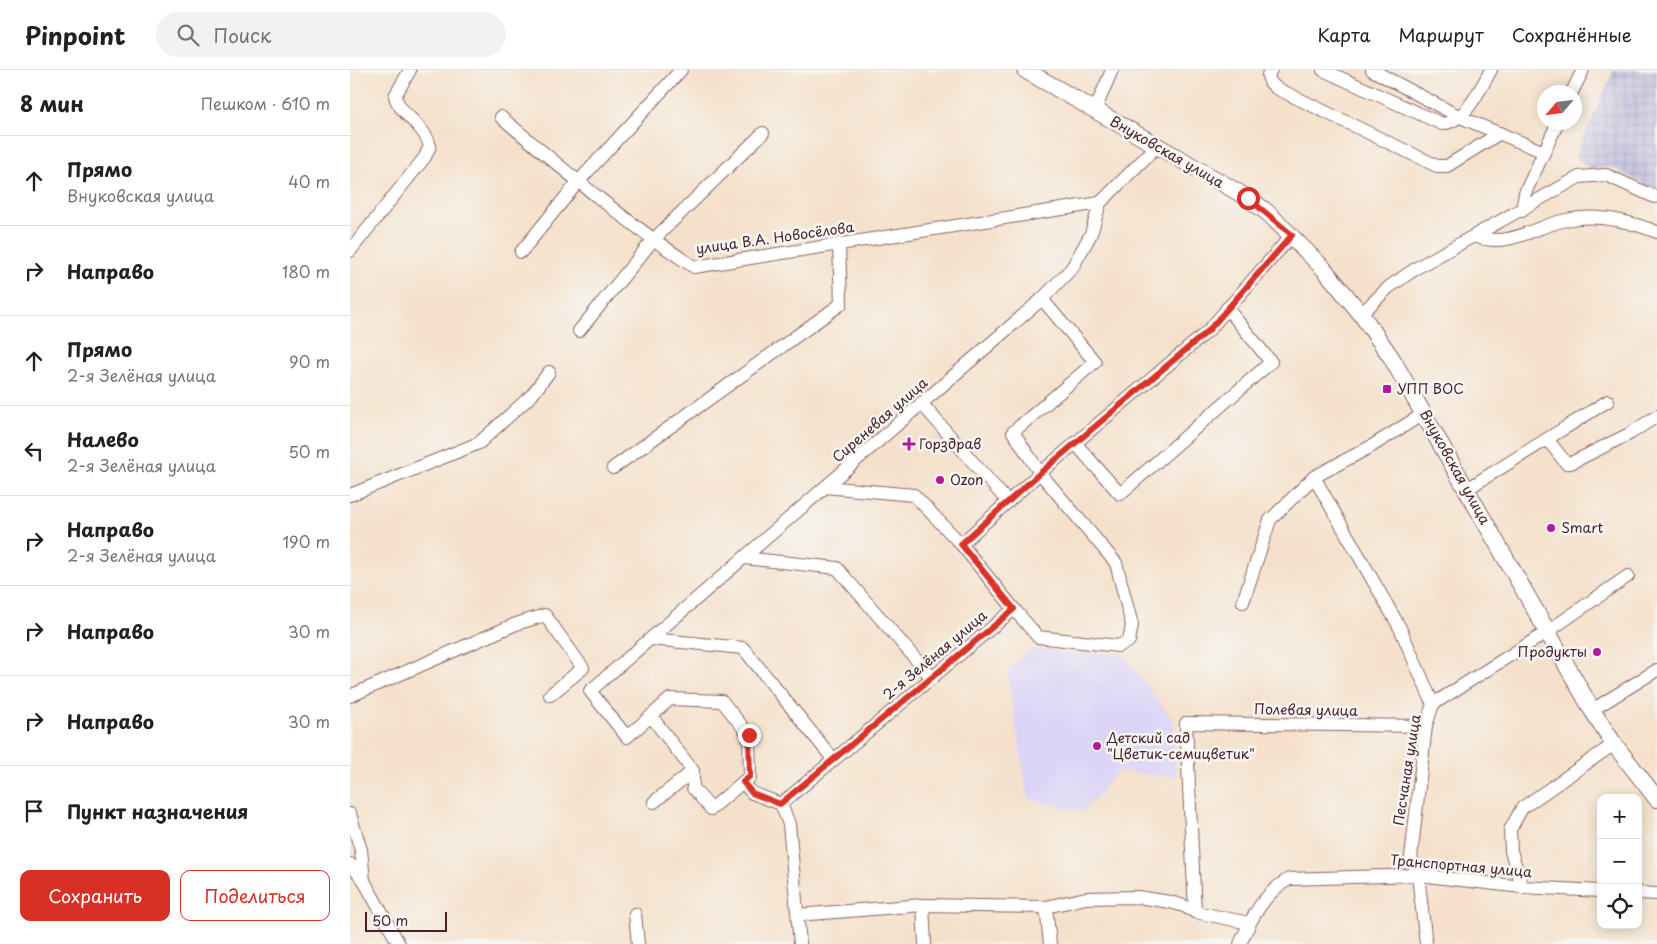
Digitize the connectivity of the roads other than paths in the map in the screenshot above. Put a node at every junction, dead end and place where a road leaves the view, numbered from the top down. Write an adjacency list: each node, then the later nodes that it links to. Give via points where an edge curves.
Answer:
1 (410, 70): 28 (street, via 395,96 396,103 421,127 430,146 425,157)
2 (681, 70): 19 (street)
3 (1025, 70): 11 (main road, Внуковская улица)
4 (1272, 70): 16 (street, via 1268,76 1276,88 1437,166 1447,166)
5 (1323, 70): 13 (street, via 1442,124 1453,123)
6 (1372, 70): 13 (street)
7 (1491, 70): 13 (street)
8 (1583, 70): 10 (street)
9 (1111, 71): 11 (street)
10 (1576, 85)
11 (1095, 110): 17 (main road, Внуковская улица)
12 (502, 117): 19 (street, улица В.А. Новосёлова)
13 (1460, 117): 16 (street)
14 (1554, 130): 18 (street)
15 (763, 132): 26 (street)
16 (1500, 133): 18 (street)
17 (1157, 146): 21 (street, Сиреневая улица); 24 (main road, Внуковская улица, via 1248,198)
18 (1544, 152): 22 (street, via 1525,193)
19 (578, 182): 26 (street, улица В.А. Новосёлова); 29 (street)
20 (1655, 197): 22 (street, via 1606,175 1579,177)
21 (1100, 203): 27 (street, улица В.А. Новосёлова); 30 (street, Сиреневая улица, via 1091,234 1072,268)
22 (1522, 211): 25 (street)
23 (1657, 232): 25 (street, via 1594,216 1566,220 1503,241 1489,242)
24 (1292, 235): 31 (street); 32 (main road, Внуковская улица)
25 (1474, 236): 32 (street, via 1389,287)
26 (653, 240): 27 (street, улица В.А. Новосёлова, via 694,267); 33 (street)
27 (839, 244): 41 (street, via 841,304)
28 (350, 251)
29 (520, 252)
30 (1042, 299): 36 (street, Сиреневая улица); 42 (street, via 1095,362 1013,432)
31 (1227, 308): 40 (street, via 1208,331); 40 (street, via 1271,362 1120,494)
32 (1361, 314): 37 (main road, Внуковская улица)
33 (579, 331)
34 (549, 372): 46 (street, via 532,395 479,443)
35 (1608, 401): 39 (street)
36 (921, 403): 44 (street, Сиреневая улица); 47 (street)
37 (1425, 413): 43 (street); 45 (main road, Внуковская улица)
38 (1657, 416): 39 (street, via 1571,464 1566,463)
39 (1547, 440): 45 (street)
40 (1075, 443): 42 (street)
41 (614, 468)
42 (1040, 473): 47 (street); 52 (street, via 1116,563 1132,625 1129,641 1118,646 1038,637)
43 (1314, 477): 51 (street, via 1270,520); 59 (street, via 1400,628)
44 (825, 487): 48 (street, via 914,495); 49 (street, Сиреневая улица)
45 (1467, 489): 53 (main road, Внуковская улица)
46 (350, 495)
47 (1008, 502): 48 (street)
48 (961, 544): 52 (street)
49 (744, 558): 54 (street, Сиреневая улица); 56 (street, via 837,568)
50 (1628, 576): 53 (street, Песчаная улица)
51 (1243, 602)
52 (1014, 609): 56 (street, 2-я Зелёная улица)
53 (1548, 632): 59 (street, Песчаная улица); 60 (main road, Внуковская улица)
54 (652, 639): 61 (street, Сиреневая улица, via 590,691 627,737); 64 (street, via 743,648)
55 (1657, 670): 60 (street)
56 (932, 678): 64 (street, 2-я Зелёная улица)
57 (550, 695): 58 (street, via 583,668 545,614)
58 (350, 696)
59 (1433, 704): 62 (street, Песчаная улица)
60 (1592, 710): 63 (main road, Внуковская улица)
61 (651, 716): 65 (street); 66 (street, via 670,698 722,701 749,735 750,776)
62 (1426, 726): 72 (street, Песчаная улица, via 1412,834 1411,857); 80 (street, Полевая улица, via 1186,723)
63 (1614, 744): 67 (main road, Внуковская улица); 74 (street, via 1522,808 1510,830 1510,851)
64 (833, 759): 69 (street, 2-я Зелёная улица)
65 (693, 771): 66 (street, via 693,788 711,809); 68 (street)
66 (743, 782): 69 (street, via 752,793)
67 (1657, 799)
68 (654, 802)
69 (780, 804): 82 (street, via 789,824)
70 (350, 814): 73 (street, via 362,850)
71 (350, 864): 73 (street)
72 (1418, 875): 74 (street, Транспортная улица); 83 (street, Транспортная улица, via 1289,879 1265,897); 90 (street, Песчаная улица)
73 (364, 881): 84 (street)
74 (1522, 886): 75 (street, Транспортная улица)
75 (1597, 891)
76 (1642, 893): 77 (street)
77 (1657, 894)
78 (923, 905): 79 (street); 82 (street); 87 (street)
79 (1046, 906): 80 (street, via 1086,898 1138,897 1177,904); 88 (street)
80 (1195, 912): 83 (street)
81 (635, 914): 85 (street)
82 (798, 914): 86 (street)
83 (1249, 923): 89 (street, Транспортная улица)
84 (400, 944)
85 (638, 944)
86 (800, 944)
87 (924, 944)
88 (1050, 944)
89 (1240, 944)
90 (1426, 944)

